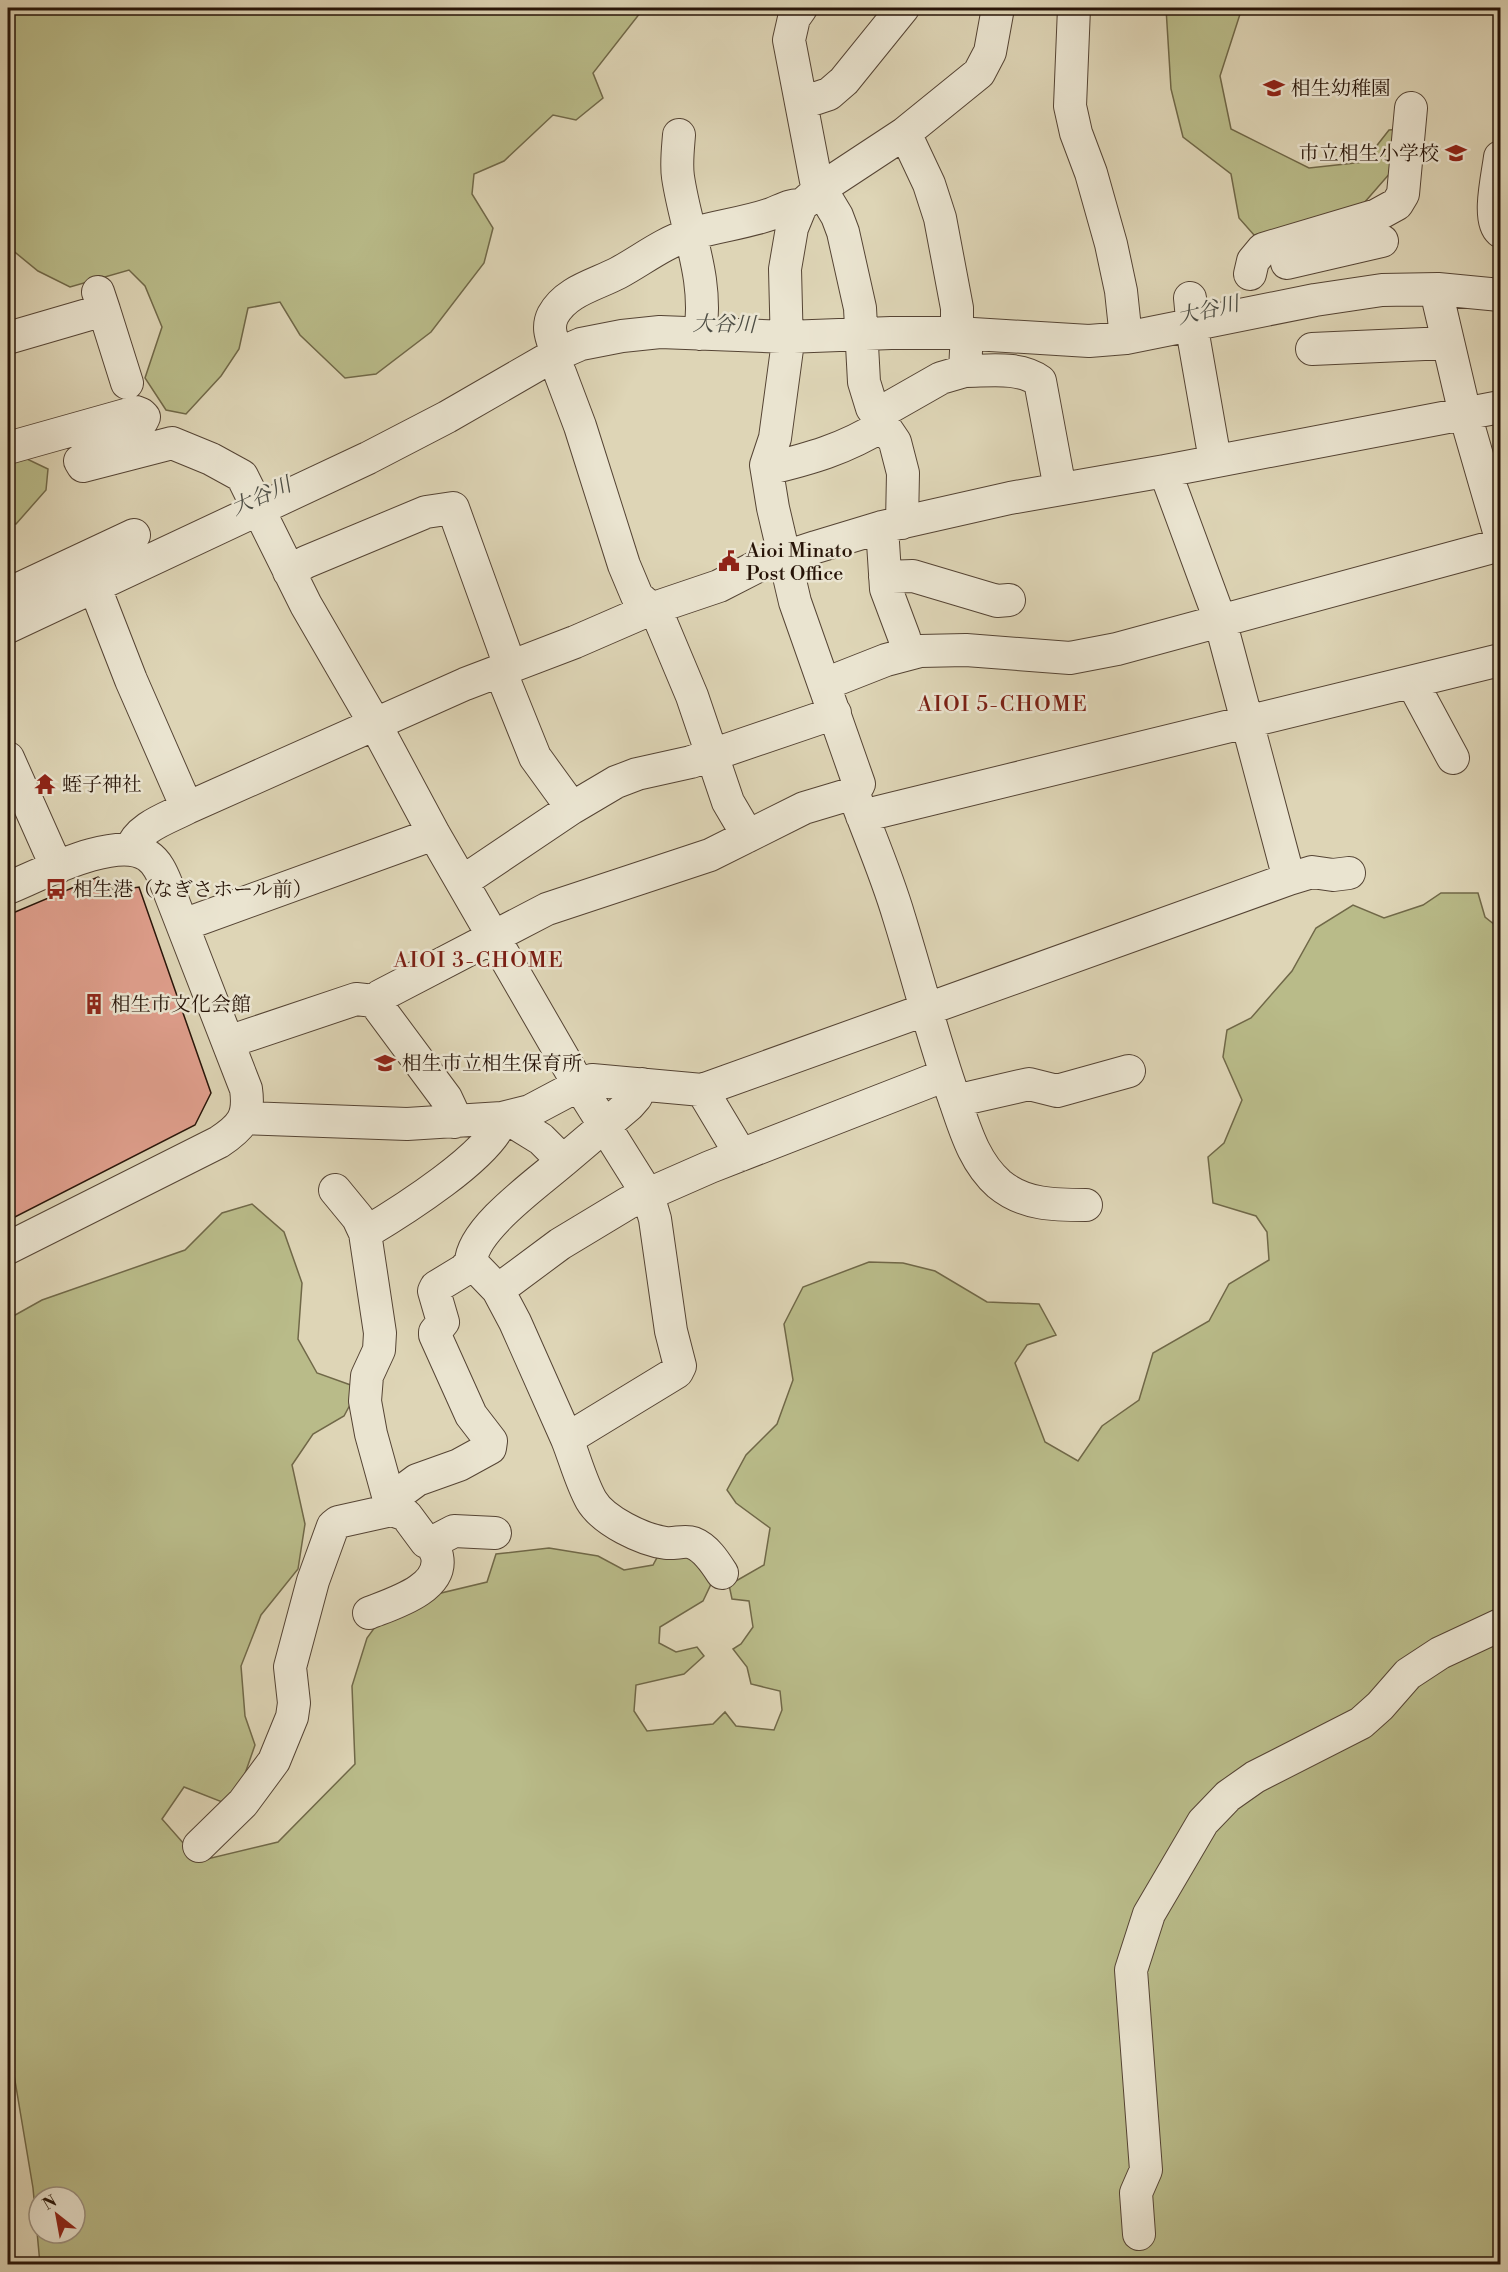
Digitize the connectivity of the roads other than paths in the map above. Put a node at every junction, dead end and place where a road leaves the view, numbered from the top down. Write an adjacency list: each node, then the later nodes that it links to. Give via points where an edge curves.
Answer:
1 (903, 8): 5 (street, via 844,81 829,94)
2 (998, 8): 7 (street, via 990,52 979,73)
3 (1074, 8): 22 (street, via 1070,106 1111,244)
4 (792, 11): 5 (street, via 789,40)
5 (802, 103): 10 (street, via 816,181)
6 (1411, 108): 15 (street, via 1403,194 1397,204 1377,215 1263,249 1253,261)
7 (906, 134): 10 (street); 21 (street, via 940,218)
8 (679, 135): 12 (street, via 677,175)
9 (1500, 157): 11 (street, via 1493,215)
10 (810, 198): 12 (street, via 771,214); 19 (street, via 837,216); 20 (street, via 792,228 785,269)
11 (1500, 231)
12 (691, 234): 18 (street, via 702,283); 25 (street, via 661,246 566,299 554,313)
13 (1382, 241): 15 (street, via 1303,258)
14 (1438, 289): 15 (street, via 1315,300); 16 (street); 24 (street)
15 (1243, 295): 17 (street)
16 (1500, 295)
17 (1191, 312): 22 (street); 33 (street)
18 (702, 323): 20 (street); 25 (street)
19 (861, 324): 20 (street); 21 (street); 31 (street, via 864,381)
20 (787, 325): 34 (street, via 776,438)
21 (960, 326): 22 (street, via 1089,341); 27 (street)
22 (1125, 330)
23 (8, 338): 28 (street, via 101,301)
24 (1447, 343): 26 (street); 30 (street)
25 (553, 347): 37 (street, via 447,417); 48 (street, via 624,565 637,596)
26 (1312, 349)
27 (965, 371): 31 (street, via 940,378); 36 (street, via 1016,371 1040,381)
28 (127, 383)
29 (1500, 407): 30 (street)
30 (1465, 414): 33 (street); 40 (street)
31 (879, 420): 34 (street, via 841,447 812,459); 38 (street, via 895,442 903,473)
32 (8, 448): 37 (street, via 136,412 144,417 142,421 80,461 83,466 172,443 242,476)
33 (1215, 460): 35 (street)
34 (767, 469): 42 (street)
35 (1165, 471): 36 (street); 49 (street)
36 (1060, 489): 38 (street)
37 (254, 500): 43 (street); 45 (street)
38 (892, 525): 42 (street); 44 (street)
39 (134, 535): 46 (street)
40 (1500, 535)
41 (1500, 545): 49 (street)
42 (784, 559): 48 (street); 55 (street, via 795,602)
43 (289, 572): 53 (street, via 426,512 453,508); 57 (street)
44 (885, 577): 47 (street, via 913,576 997,601); 51 (street)
45 (94, 585): 50 (street); 62 (street)
46 (8, 594)
47 (1009, 600)
48 (651, 609): 53 (street); 58 (street, via 658,615 692,696)
49 (1220, 620): 51 (street, via 1070,658 966,650); 56 (street)
50 (8, 627)
51 (909, 654): 55 (street, via 886,660)
52 (1500, 660): 54 (street)
53 (505, 668): 57 (street); 63 (street, via 535,757)
54 (1412, 682): 56 (street); 60 (street)
55 (830, 698): 58 (street); 61 (street, via 859,784)
56 (1247, 722): 61 (street); 69 (street)
57 (375, 724): 62 (street); 64 (street)
58 (711, 754): 63 (street, via 616,782); 65 (street, via 728,802)
59 (8, 758): 67 (street)
60 (1453, 758)
61 (858, 805): 65 (street, via 804,808); 75 (street, via 899,915)
62 (187, 808): 66 (street, via 149,827)
63 (572, 808): 70 (street)
64 (434, 834): 70 (street); 72 (street)
65 (748, 836): 73 (street, via 710,855 547,909)
66 (131, 849): 67 (street, via 111,850); 72 (street, via 155,862)
67 (57, 868): 71 (street)
68 (1349, 873): 69 (street, via 1312,872)
69 (1289, 879): 75 (street)
70 (462, 882): 73 (street)
71 (8, 888)
72 (183, 925): 76 (street)
73 (494, 937): 74 (street); 78 (street)
74 (374, 1001): 76 (street, via 356,999); 84 (street, via 446,1098)
75 (926, 1010): 80 (street); 81 (street)
76 (228, 1042): 83 (street, via 246,1089 248,1106)
77 (1129, 1071): 80 (street, via 1057,1091 1029,1084)
78 (579, 1084): 79 (street, via 592,1080); 82 (street, via 530,1111); 85 (street)
79 (642, 1084): 81 (street); 85 (street, via 636,1097)
80 (951, 1088): 86 (street); 90 (street, via 976,1157 998,1183 1030,1201)
81 (702, 1090): 86 (street)
82 (508, 1117): 84 (street); 87 (street, via 541,1139); 91 (street, via 473,1157 399,1213)
83 (244, 1118): 84 (street); 92 (street, via 239,1128 219,1142)
84 (454, 1122)
85 (604, 1125): 87 (street); 89 (street)
86 (741, 1155): 89 (street)
87 (563, 1161): 93 (street, via 489,1226 471,1254)
88 (335, 1190): 91 (street)
89 (648, 1195): 94 (street, via 560,1244); 95 (street, via 680,1366 677,1372)
90 (1086, 1205)
91 (365, 1233): 96 (street, via 380,1333 379,1350 367,1376 365,1401)
92 (8, 1248)
93 (471, 1262): 94 (street); 96 (street, via 434,1291 443,1322 435,1335 471,1415 491,1441 490,1448 459,1466 417,1480)
94 (498, 1290): 95 (street)
95 (567, 1439): 99 (street, via 591,1501 607,1516 649,1539 697,1545)
96 (391, 1505): 98 (street, via 406,1515 420,1536); 102 (street, via 333,1526 290,1666 292,1717 274,1761 243,1803)
97 (495, 1533): 98 (street, via 454,1531)
98 (431, 1543): 100 (street, via 438,1557 428,1582 415,1595)
99 (722, 1573)
100 (369, 1613)
101 (1500, 1625): 103 (street, via 1440,1653 1408,1674 1362,1723 1255,1777 1228,1796 1203,1822 1149,1914 1131,1970 1146,2170 1136,2193)
102 (199, 1846)
103 (1139, 2234)

